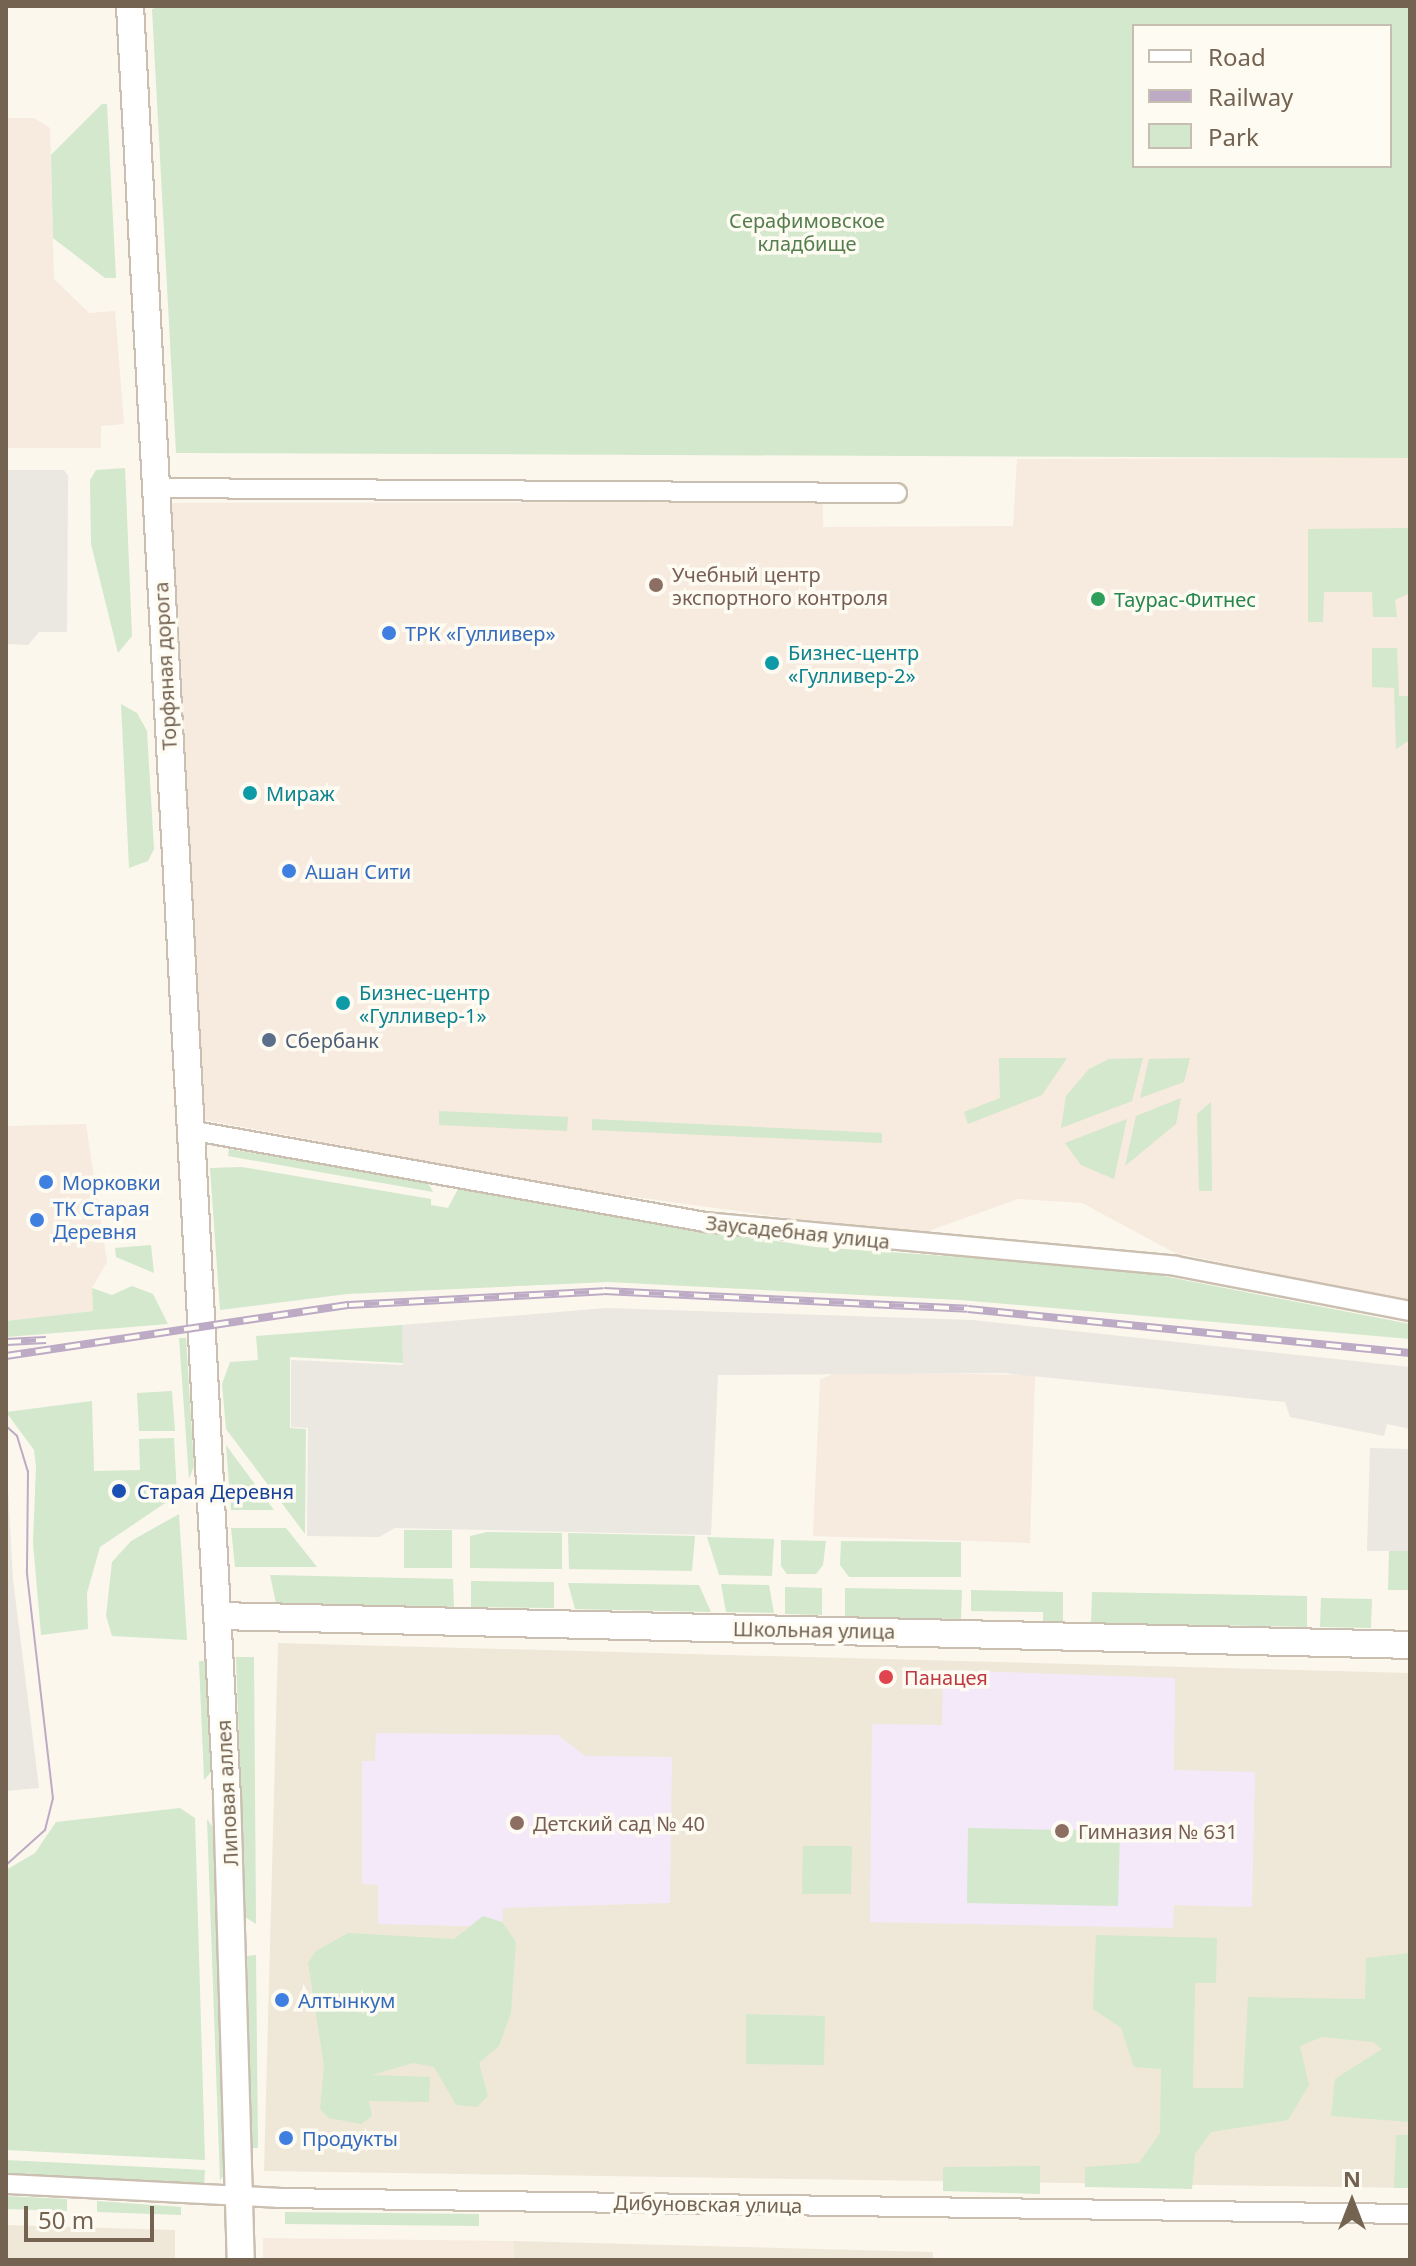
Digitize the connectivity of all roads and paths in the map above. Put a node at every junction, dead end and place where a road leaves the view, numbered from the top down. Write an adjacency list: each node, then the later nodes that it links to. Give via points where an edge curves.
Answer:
1 (130, 6): 2 (main road, Торфяная дорога)
2 (155, 488): 3 (street); 4 (main road, Торфяная дорога)
3 (897, 493)
4 (189, 1130): 5 (street, Заусадебная улица, via 705,1222 1176,1266); 6 (main road, Торфяная дорога)
5 (1410, 1311)
6 (199, 1327): 7 (main road, Липовая аллея)
7 (218, 1616): 8 (main road, Школьная улица); 10 (main road, Липовая аллея)
8 (1410, 1645)
9 (6, 2184): 10 (street, Дибуновская улица)
10 (241, 2196): 11 (street, Дибуновская улица); 12 (main road, Липовая аллея)
11 (1410, 2214)
12 (241, 2260)

